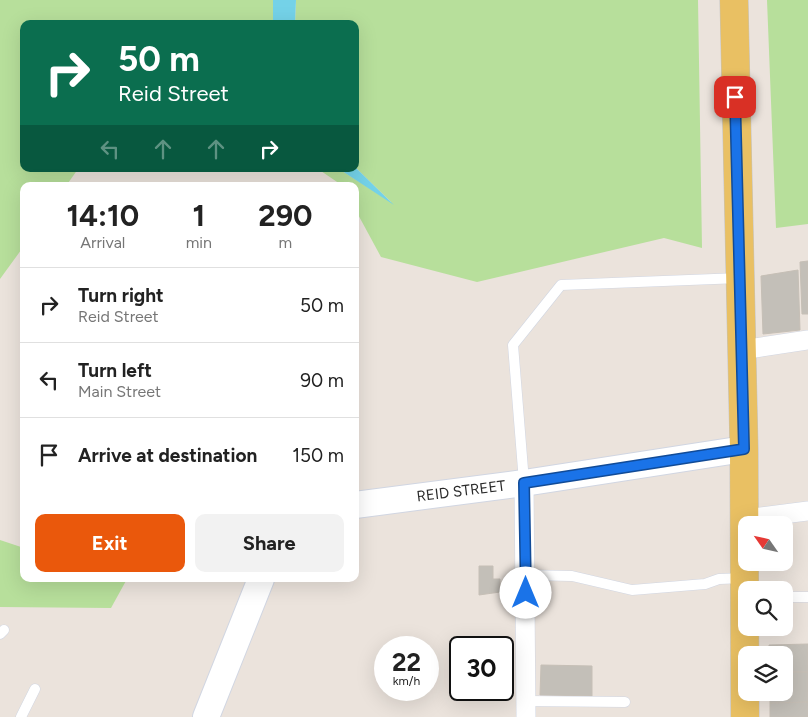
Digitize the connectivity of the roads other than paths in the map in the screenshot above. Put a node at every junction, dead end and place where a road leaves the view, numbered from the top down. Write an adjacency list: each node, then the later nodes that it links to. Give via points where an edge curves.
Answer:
1 (734, 0): 2 (main road)
2 (740, 278): 4 (main road); 6 (lane, via 561,285 513,344)
3 (808, 340): 4 (street)
4 (742, 350): 5 (main road)
5 (744, 449): 6 (street, REID STREET); 9 (main road)
6 (524, 483): 7 (street, REID STREET); 11 (street)
7 (359, 504)
8 (808, 511): 10 (street)
9 (744, 516)
10 (768, 516)
11 (526, 574): 13 (lane, via 572,576 632,590 705,584 719,579); 19 (street)
12 (260, 582): 21 (street)
13 (738, 588)
14 (793, 597): 15 (lane)
15 (808, 597)
16 (745, 636): 22 (main road)
17 (35, 689): 20 (lane)
18 (626, 702): 19 (lane)
19 (526, 709)
20 (21, 717)
21 (206, 717)
22 (745, 717)

